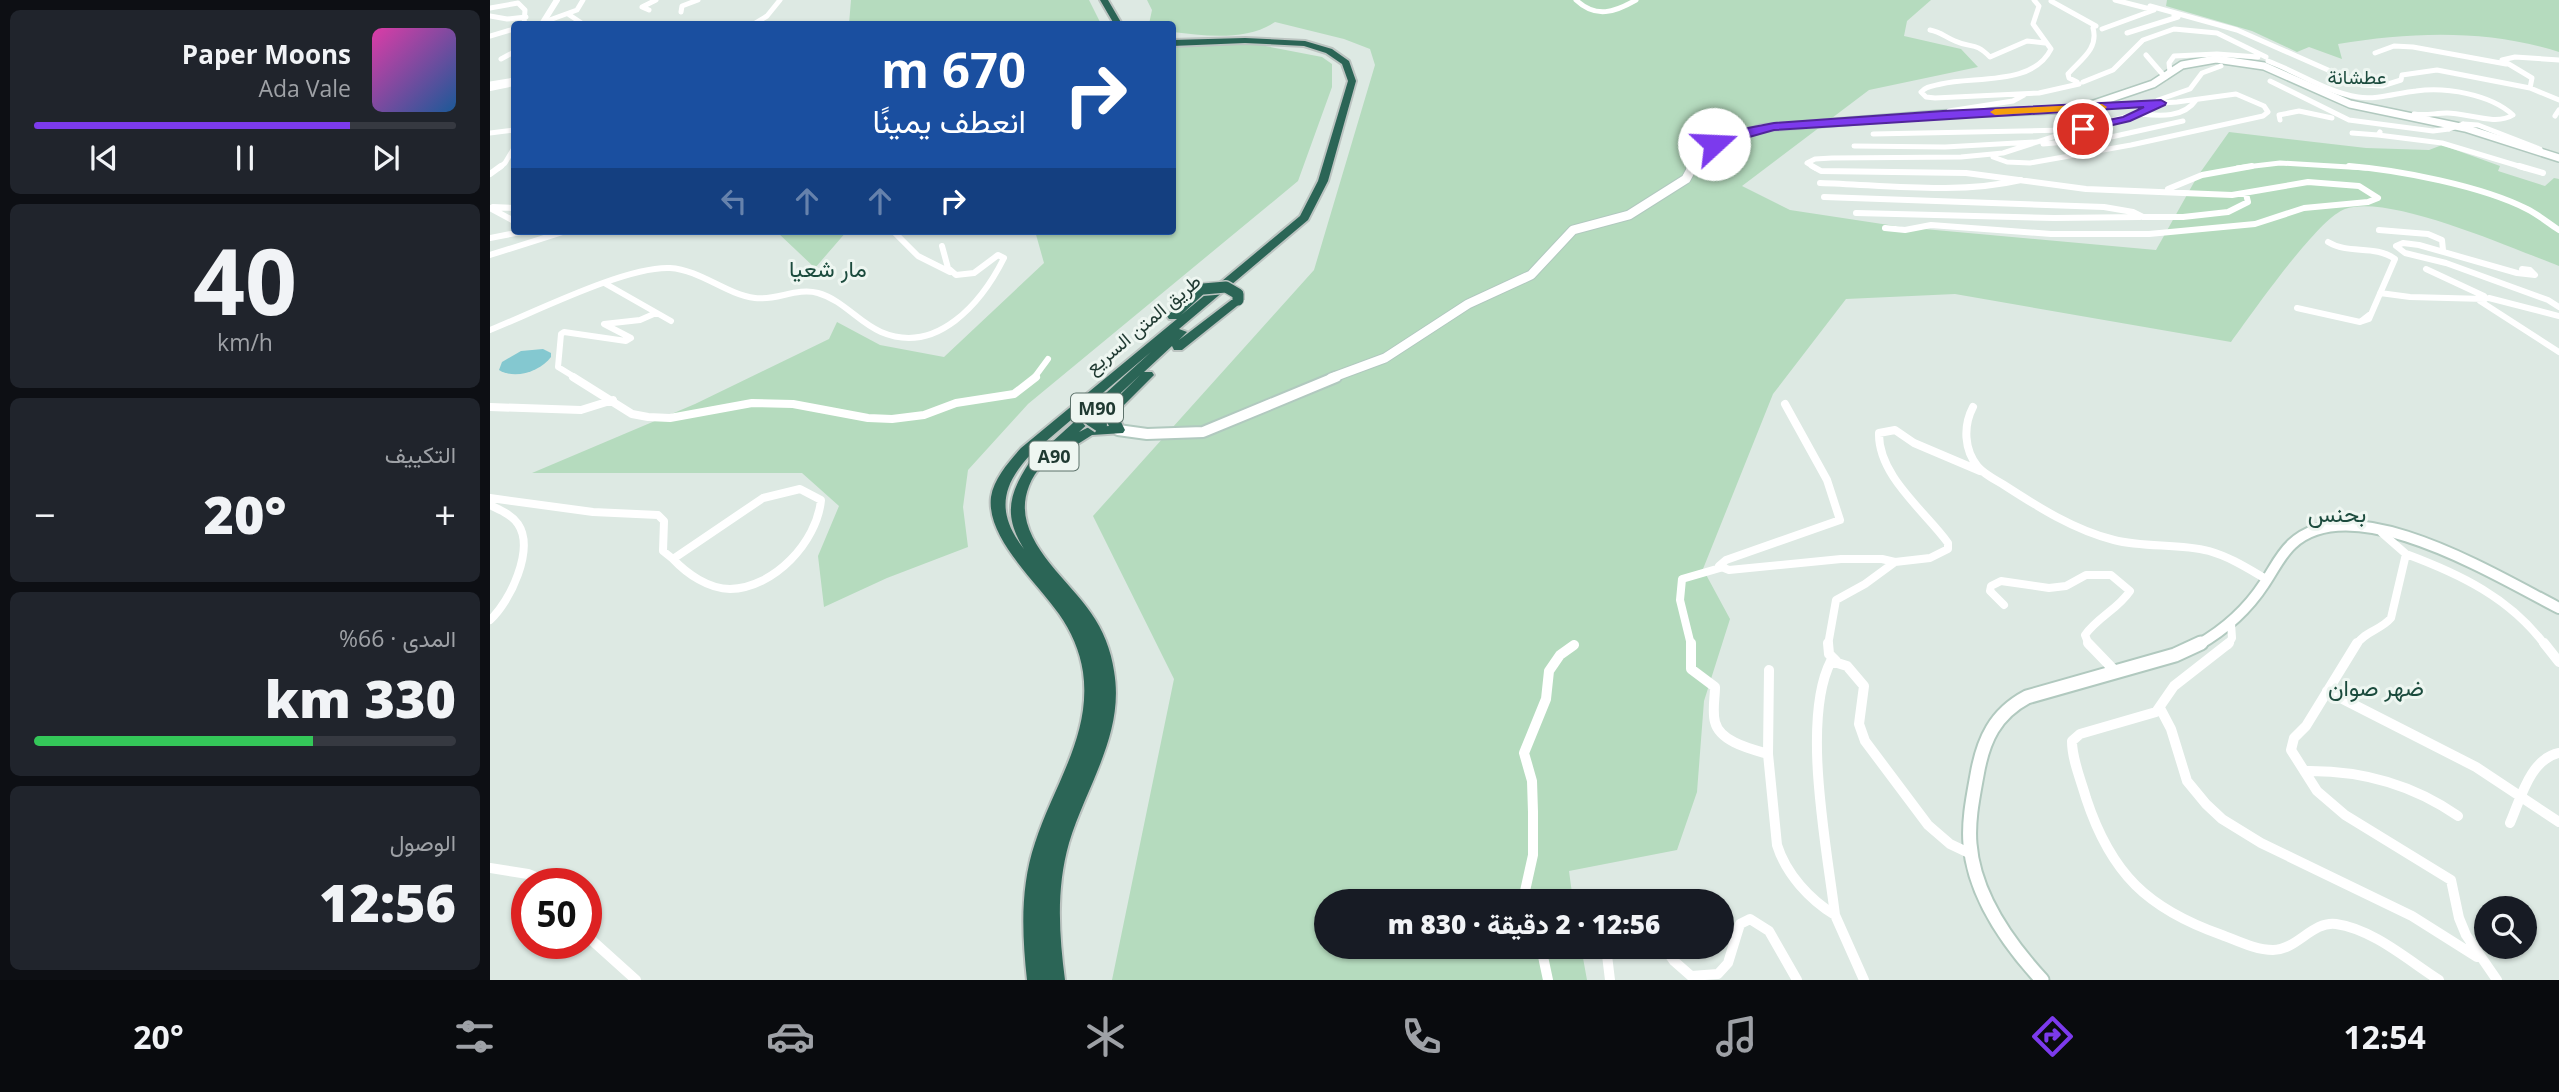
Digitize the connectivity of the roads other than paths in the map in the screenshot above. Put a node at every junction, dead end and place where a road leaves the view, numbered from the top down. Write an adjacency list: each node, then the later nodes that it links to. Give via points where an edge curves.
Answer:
1 (524, 0): 14 (street)
2 (557, 0): 23 (street)
3 (583, 0): 19 (street)
4 (656, 0): 17 (street, via 642,7)
5 (698, 0): 18 (street, via 681,6)
6 (780, 0): 26 (street)
7 (1097, 0): 27 (highway)
8 (1104, 0): 28 (highway)
9 (1576, 0): 10 (street, via 1590,12 1604,14)
10 (1636, 0)
11 (2034, 0): 36 (street, via 2039,6 2033,24)
12 (2115, 0): 16 (street)
13 (2050, 1): 29 (street)
14 (516, 2): 15 (street); 21 (street)
15 (490, 8)
16 (2152, 8): 29 (street); 32 (street, via 2178,17); 54 (street, via 2241,31 2362,85 2382,86 2401,80 2402,75 2437,70)
17 (649, 10)
18 (681, 12)
19 (568, 14): 24 (street); 25 (street)
20 (490, 16): 21 (street)
21 (526, 16): 22 (street)
22 (525, 21)
23 (544, 21)
24 (549, 21)
25 (578, 21)
26 (759, 21)
27 (1108, 21)
28 (1116, 21)
29 (2097, 28): 52 (street, via 2084,60 2067,74)
30 (511, 30): 33 (street)
31 (1930, 30): 36 (street, via 1979,46 1990,57 2027,41)
32 (2127, 33)
33 (490, 36)
34 (1176, 42): 111 (highway, طريق المتن السريع / M90, via 1301,40 1337,50 1354,61 1360,73 1336,173 1318,213)
35 (1176, 42): 116 (highway, طريق المتن السريع / M90, via 1308,44 1342,59 1352,74 1323,181 1304,218)
36 (2045, 43): 55 (street, via 2051,48 2048,57 2030,70 1955,81 1921,92 1935,98)
37 (2413, 47): 38 (street, via 2394,46); 44 (street, via 2446,48); 46 (street)
38 (2375, 53)
39 (511, 54): 43 (street)
40 (2146, 55): 49 (street)
41 (2249, 55): 42 (street); 48 (street, via 2218,36 2178,31 2145,43); 49 (street, via 2174,56)
42 (2264, 58): 48 (street, via 2217,33 2174,29 2140,42); 60 (street, via 2347,95 2382,98 2420,90 2445,92 2480,99 2513,115 2500,119 2424,116)
43 (501, 59)
44 (2502, 60): 45 (street); 46 (street)
45 (2559, 60)
46 (2508, 64): 54 (street, via 2532,78)
47 (2221, 66): 59 (street, via 2204,70 2190,89)
48 (2120, 68): 52 (street)
49 (2168, 75): 60 (main road, via 2182,65 2205,60 2254,64); 61 (main road)
50 (2270, 81): 65 (street)
51 (511, 82): 53 (street)
52 (2081, 83): 55 (street)
53 (490, 86)
54 (2530, 88): 56 (street)
55 (2024, 94): 63 (street, via 2006,103)
56 (2558, 98)
57 (2196, 100): 58 (street); 62 (street, via 2174,114); 77 (street, via 2239,94 2268,112 2131,145 2029,163 1993,157)
58 (2161, 103): 59 (street); 62 (street)
59 (2143, 104): 61 (street)
60 (2350, 104): 78 (main road, via 2465,128)
61 (2079, 108): 63 (main road)
62 (2140, 114): 69 (street)
63 (1926, 115): 126 (main road, via 1767,127 1714,144 1699,155 1686,179 1629,215 1570,232 1531,275 1468,304 1385,358 1203,432 1147,434)
64 (2280, 120): 65 (street, via 2279,115 2288,111)
65 (2349, 120): 67 (street)
66 (2183, 121): 74 (street, via 2102,139)
67 (2381, 126): 73 (street); 78 (street, bridge, via 2433,131 2463,124 2482,126)
68 (511, 130): 70 (street)
69 (2076, 130): 72 (street); 74 (street)
70 (490, 133)
71 (2352, 133): 73 (street)
72 (1873, 134)
73 (2378, 135): 79 (street, via 2442,143)
74 (2042, 142): 75 (street); 77 (street)
75 (1854, 146)
76 (511, 153): 80 (street)
77 (2000, 154): 81 (street, via 1843,157 1807,163 1826,171 1966,173)
78 (2559, 157)
79 (2543, 173)
80 (490, 174)
81 (2024, 179): 82 (street, via 1976,188); 83 (street, via 2086,189)
82 (1820, 183)
83 (2165, 191): 84 (street); 93 (street, via 2208,174 2259,165 2384,170 2447,182 2519,205)
84 (2246, 194): 89 (street, via 2245,206 2223,213); 91 (street, via 2308,182 2359,186 2378,198 2304,208 2255,224 2150,234 2062,235 1931,225)
85 (1824, 197): 89 (street, via 2104,207)
86 (490, 207): 87 (street); 90 (street)
87 (511, 208)
88 (1856, 213): 89 (street)
89 (2143, 217)
90 (511, 220)
91 (1885, 228)
92 (2378, 230): 100 (street, via 2433,236 2442,240)
93 (2559, 230)
94 (511, 234): 97 (street)
95 (553, 235): 101 (street)
96 (897, 235): 104 (street, via 921,258)
97 (490, 238)
98 (2328, 242): 106 (street, via 2338,248 2378,250 2393,256 2396,261)
99 (942, 246): 104 (street)
100 (2443, 250): 103 (street, via 2535,275); 109 (street, via 2403,243 2396,247)
101 (490, 255)
102 (2426, 269): 107 (street)
103 (2522, 269)
104 (950, 272): 105 (street, via 969,275 1003,256 986,288 959,321 943,331 915,337 884,333 832,298 813,292 754,298 694,273 668,268 630,273)
105 (606, 284): 110 (street); 117 (street)
106 (2380, 293): 107 (street); 108 (street, via 2370,315 2360,322)
107 (2484, 298): 112 (street); 119 (street)
108 (2297, 307)
109 (2559, 307)
110 (656, 313): 114 (street); 122 (street, via 640,320 604,324 631,338 626,341 568,331 561,334 559,369)
111 (1202, 313): 118 (highway, via 1185,334); 130 (highway, طريق المتن السريع / M90, via 1036,463 1020,486)
112 (2539, 313): 113 (street); 115 (street)
113 (2559, 316)
114 (671, 321)
115 (2559, 323)
116 (1175, 326): 121 (highway, طريق المتن السريع / M90); 126 (highway, bridge, via 1167,339 1090,408 1091,419)
117 (490, 330)
118 (1185, 341): 121 (highway, bridge, via 1238,300 1238,294 1218,286 1203,289); 126 (highway, via 1112,410)
119 (2559, 352)
120 (1048, 359): 122 (street, via 1038,375 1014,394 903,418 752,403 670,418 632,414)
121 (1117, 373): 168 (highway, طريق المتن السريع / M90, via 1026,451 1005,479 998,505 1007,537 1078,630 1093,684 1083,748 1038,868 1031,912)
122 (613, 400): 124 (street, via 581,410)
123 (1785, 404): 135 (street, via 1840,510 1840,520 1726,560)
124 (490, 407)
125 (1973, 407): 127 (street, via 1967,415 1968,449)
126 (1108, 428): 130 (highway, A90, via 1078,436 1055,454 1032,481)
127 (1982, 472): 134 (street, via 1895,430 1880,433 1885,459 1899,482 1948,543 1941,555); 136 (street, via 2091,533 2135,545 2220,554)
128 (490, 498): 133 (street, via 593,512 658,515 664,522 663,551)
129 (490, 505): 139 (street, via 516,521 524,550 507,603)
130 (1016, 518): 169 (highway, via 1033,550 1089,622 1107,678 1101,743 1067,823 1053,873 1049,930)
131 (2371, 526): 132 (street); 136 (main road, via 2333,524 2306,531); 138 (main road, via 2460,559)
132 (2406, 554): 143 (street, via 2460,576 2505,605 2527,623); 146 (street, via 2389,622 2361,637)
133 (673, 559): 133 (street, via 763,498 800,489 821,500 821,516 804,543 754,584 722,588 678,567)
134 (1895, 562): 135 (street, via 1878,558); 142 (street, via 1836,600 1828,640 1829,654)
135 (1720, 568): 149 (street, via 1682,579 1679,610 1692,651 1691,669 1715,687 1716,725 1730,738)
136 (2266, 579): 140 (main road, via 2253,601)
137 (2004, 606): 145 (street, via 1990,591 2001,581 2049,588 2066,586 2087,575 2111,575 2130,592 2085,635)
138 (2559, 608)
139 (490, 620)
140 (2231, 623): 145 (main road, via 2183,652); 147 (street, via 2232,638 2227,646 2174,686)
141 (1574, 645): 158 (street, via 1549,671 1546,699 1524,753 1532,782 1533,812 1533,855)
142 (1836, 661): 155 (street, via 1854,671 1864,686 1859,724 1880,765 1939,836); 159 (street, via 1827,664 1816,715)
143 (2559, 662)
144 (1769, 670): 149 (street)
145 (2115, 671): 155 (main road, via 2027,697 1994,720 1978,767)
146 (2327, 691): 150 (street, via 2291,747); 151 (street)
147 (2160, 708): 166 (street, via 2183,774 2213,810 2253,839 2417,919); 175 (street, via 2137,720 2080,734 2072,741 2089,810 2109,854 2131,884 2151,903 2178,918 2267,949 2287,948 2332,923 2347,927)
148 (2559, 753): 151 (street, via 2537,764)
149 (1768, 754): 159 (street, via 1775,835 1782,858 1817,904)
150 (2305, 771): 152 (street, via 2362,775 2430,798); 166 (street, via 2317,791 2344,815 2451,880 2458,916)
151 (2523, 795): 153 (street); 154 (street)
152 (2458, 816)
153 (2559, 822)
154 (2510, 823)
155 (1971, 854): 174 (main road, via 1998,923)
156 (490, 868): 157 (street)
157 (511, 871)
158 (1525, 889)
159 (1835, 915): 173 (street)
160 (1734, 944): 172 (street, via 1740,924 1750,919 1769,931)
161 (602, 949): 167 (street)
162 (1544, 959): 170 (street)
163 (1607, 959): 171 (street)
164 (1673, 959): 165 (street, via 1691,976 1718,974)
165 (1729, 959)
166 (2481, 960): 176 (street)
167 (636, 980)
168 (1037, 980)
169 (1055, 980)
170 (1548, 980)
171 (1610, 980)
172 (1797, 980)
173 (1864, 980)
174 (2042, 980)
175 (2439, 980)
176 (2497, 980)

